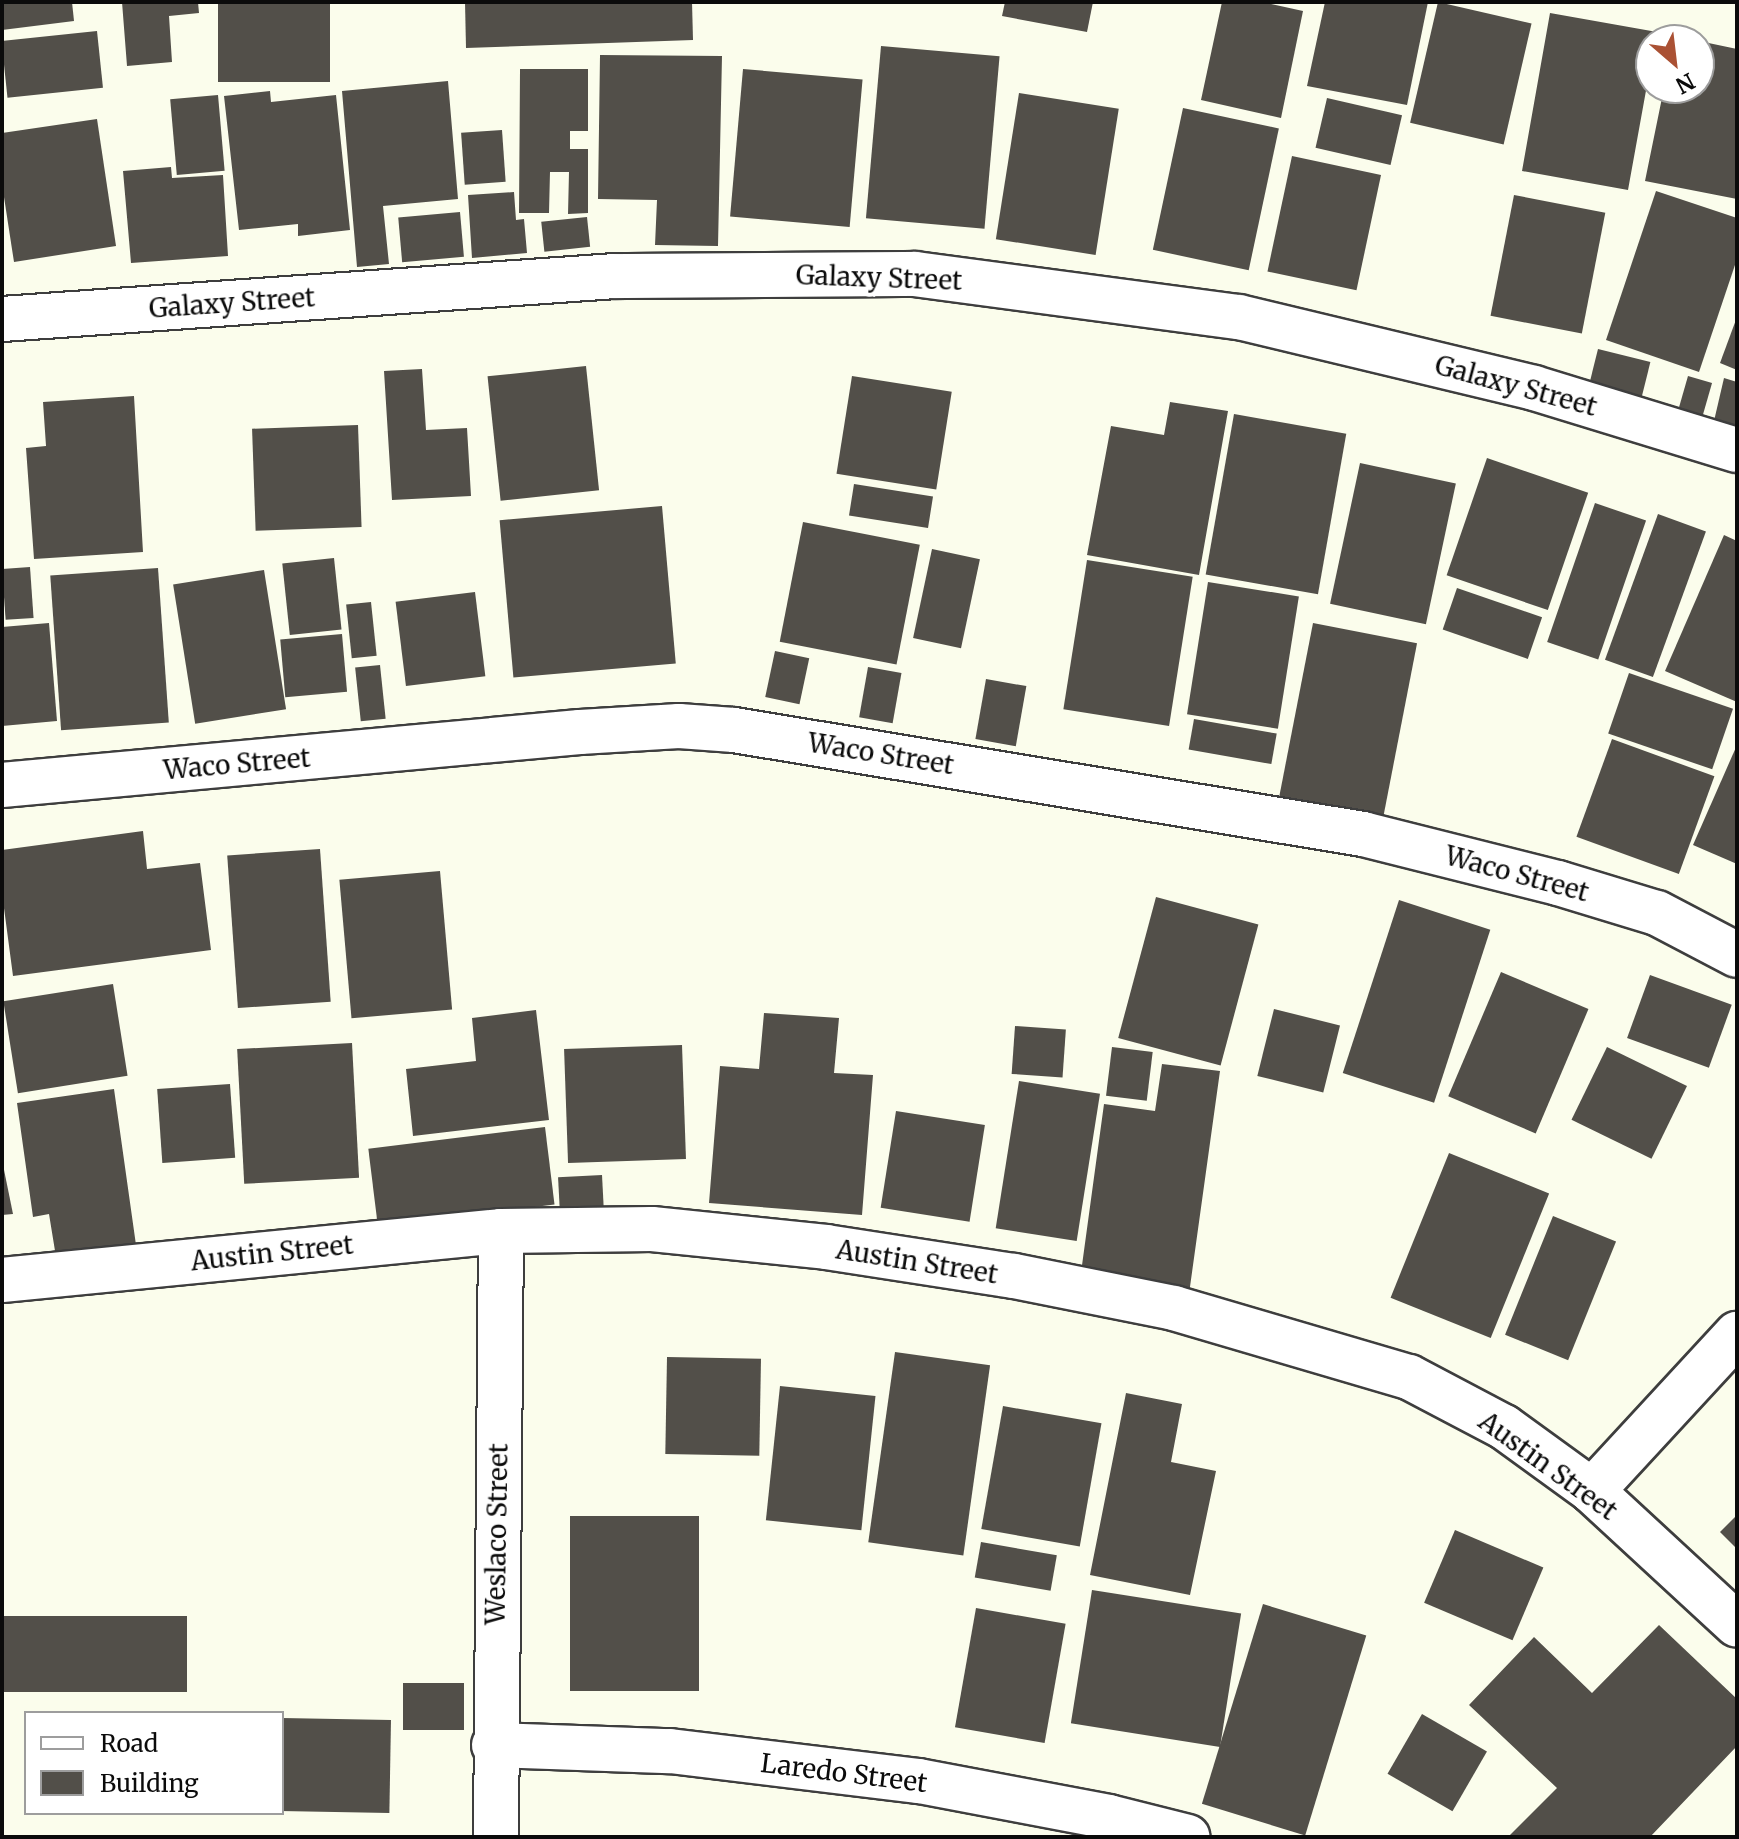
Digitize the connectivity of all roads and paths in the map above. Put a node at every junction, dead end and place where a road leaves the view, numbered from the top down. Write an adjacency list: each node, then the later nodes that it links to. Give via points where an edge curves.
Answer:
1 (2, 319): 2 (street, Galaxy Street, via 615,276 915,274 1239,317 1534,388)
2 (1737, 450)
3 (2, 785): 4 (street, Waco Street, via 580,732 679,726 734,730 1363,834 1657,913)
4 (1737, 955)
5 (501, 1231): 6 (street, Austin Street); 8 (street, Austin Street, via 652,1229 826,1247 1174,1308 1409,1377 1504,1427); 10 (street, Weslaco Street)
6 (2, 1280)
7 (1737, 1334): 8 (street)
8 (1592, 1491): 9 (street, Austin Street)
9 (1737, 1625)
10 (494, 1745): 11 (street, Weslaco Street); 12 (street, Laredo Street, via 670,1751 919,1781)
11 (496, 1837)
12 (1188, 1837)

